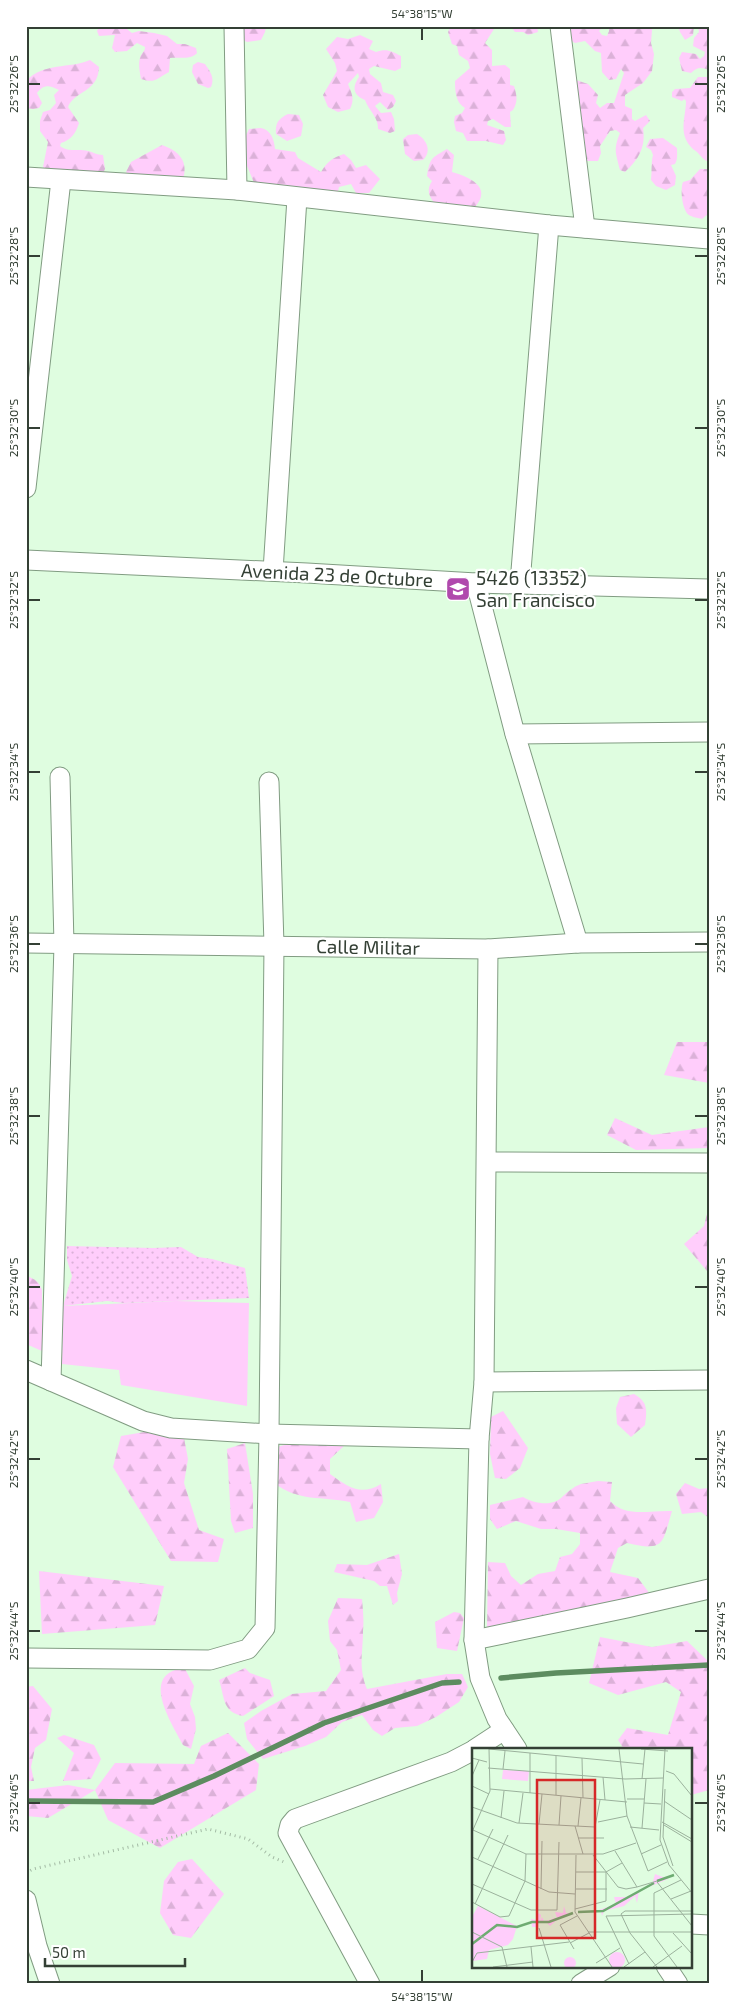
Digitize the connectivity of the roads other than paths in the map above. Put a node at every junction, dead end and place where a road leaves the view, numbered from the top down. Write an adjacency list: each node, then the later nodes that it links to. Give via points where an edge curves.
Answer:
1 (234, 26): 5 (street)
2 (560, 26): 8 (street)
3 (26, 177): 4 (street)
4 (61, 180): 5 (street); 10 (street)
5 (237, 190): 6 (street)
6 (297, 198): 7 (street); 12 (street)
7 (549, 225): 8 (street); 14 (street)
8 (585, 228): 9 (street)
9 (709, 239)
10 (26, 488)
11 (26, 560): 12 (street, Avenida 23 de Octubre)
12 (273, 571): 13 (street, Avenida 23 de Octubre)
13 (476, 584): 14 (street, Avenida 23 de Octubre); 17 (street)
14 (520, 584): 15 (street, Avenida 23 de Octubre)
15 (709, 589)
16 (709, 732): 17 (street)
17 (515, 734): 20 (street)
18 (60, 777): 22 (street)
19 (268, 782): 23 (street)
20 (578, 943): 24 (street, Calle Militar); 25 (street, Calle Militar)
21 (26, 944): 22 (street, Calle Militar)
22 (64, 945): 23 (street, Calle Militar); 30 (street)
23 (274, 945): 25 (street, Calle Militar); 32 (street)
24 (706, 945)
25 (488, 949): 26 (street)
26 (487, 1162): 27 (street); 31 (street)
27 (709, 1163)
28 (26, 1370): 30 (street)
29 (709, 1380): 31 (street)
30 (51, 1382): 32 (street, via 143,1421 171,1428)
31 (484, 1382): 33 (street)
32 (269, 1434): 33 (street); 36 (street, via 265,1628 248,1649 210,1660)
33 (479, 1439): 35 (street)
34 (709, 1589): 35 (street)
35 (474, 1640): 37 (street, via 480,1678)
36 (26, 1658)
37 (504, 1730): 38 (street); 39 (street)
38 (476, 1748)
39 (516, 1748)
40 (472, 1750): 47 (street, via 451,1762 290,1825 288,1833)
41 (26, 1900): 46 (street)
42 (692, 1924): 43 (street)
43 (709, 1925)
44 (607, 1968): 48 (street)
45 (667, 1968): 49 (street)
46 (50, 1984)
47 (370, 1984)
48 (581, 1984)
49 (678, 1984)

